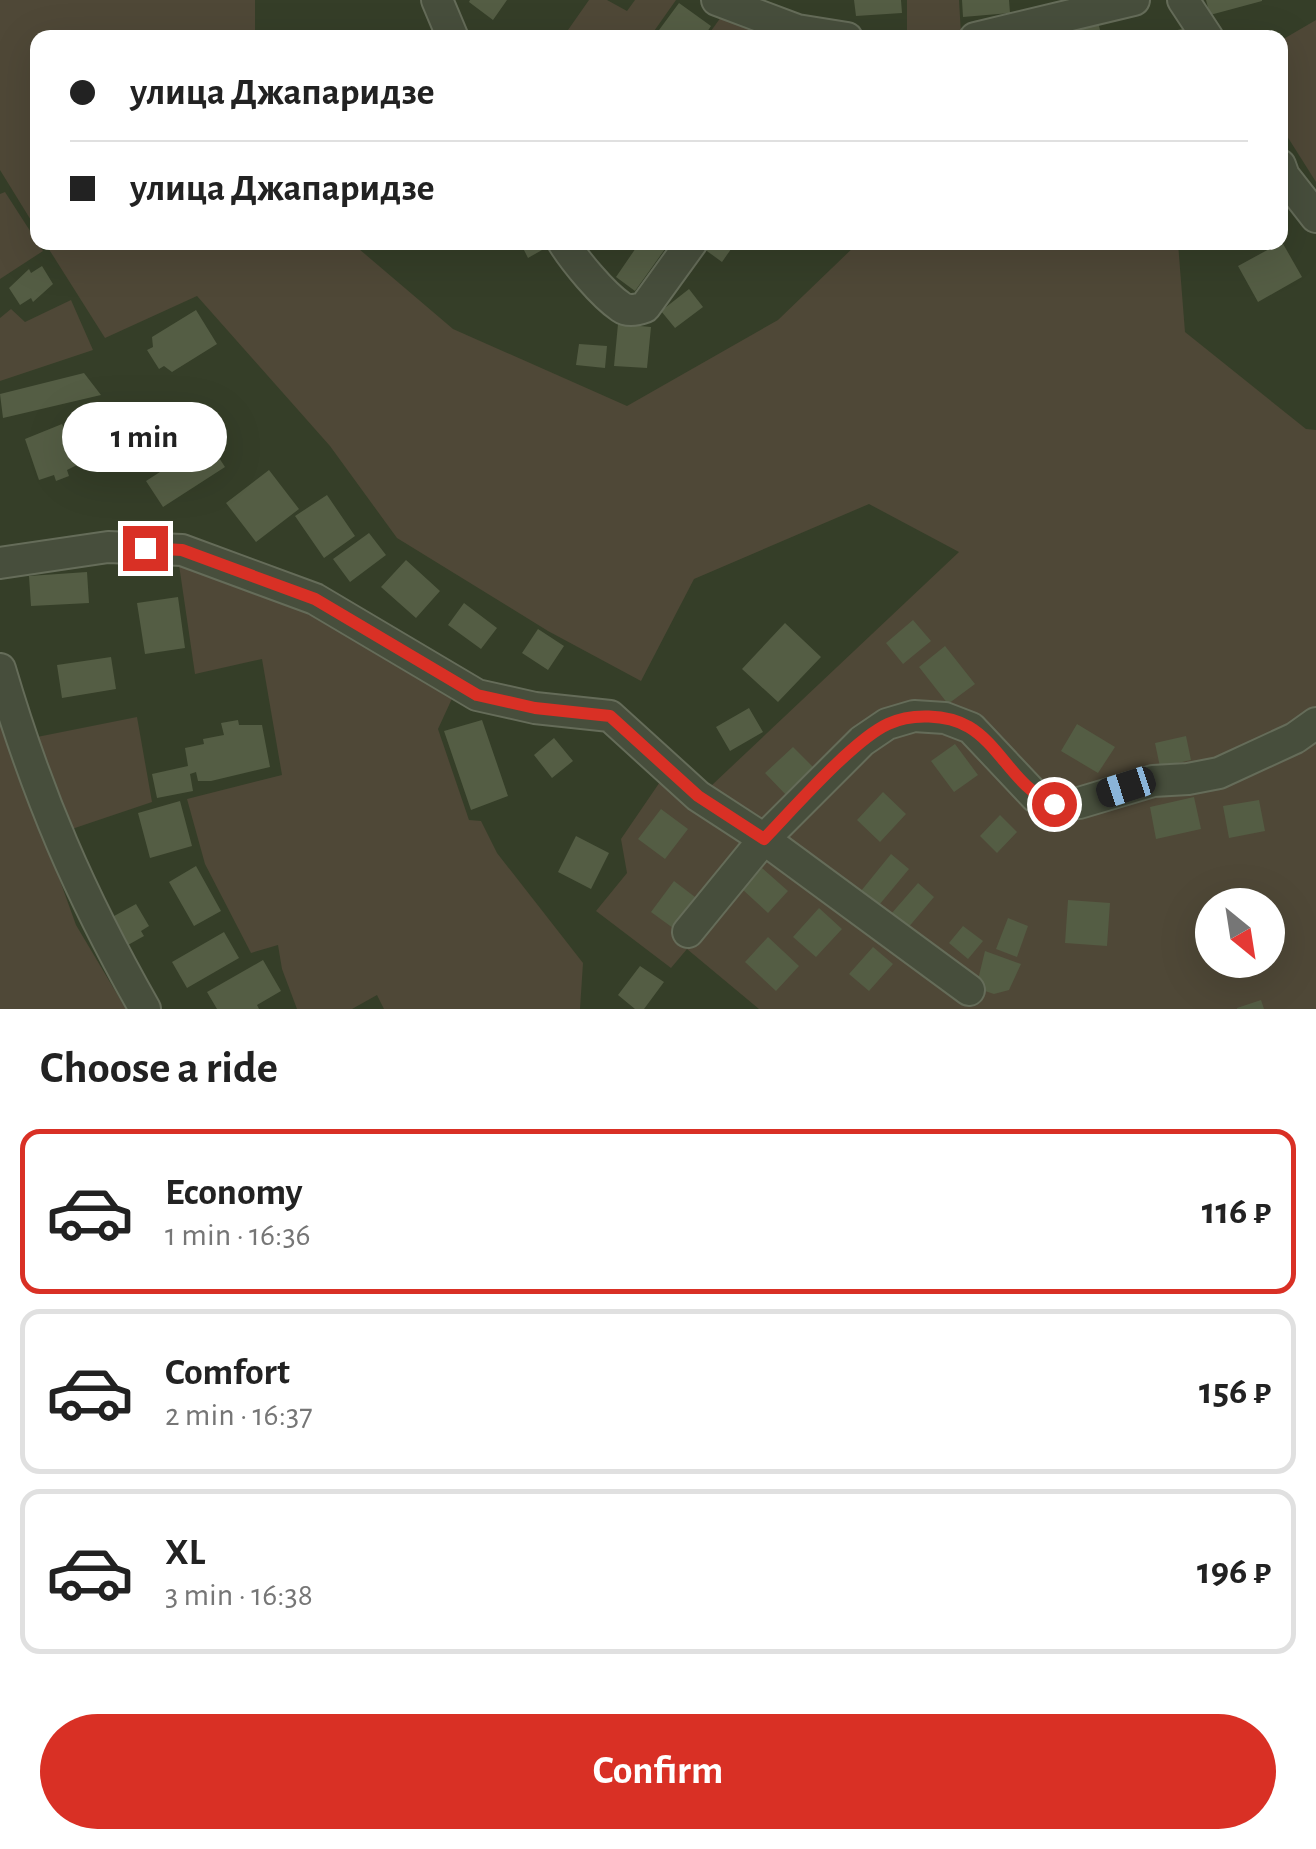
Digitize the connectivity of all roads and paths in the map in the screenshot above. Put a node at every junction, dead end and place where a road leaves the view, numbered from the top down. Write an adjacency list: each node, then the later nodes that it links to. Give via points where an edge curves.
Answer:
1 (437, 0): 6 (street)
2 (717, 0): 7 (street)
3 (788, 0): 7 (street)
4 (1134, 0): 8 (street)
5 (1183, 0): 9 (street)
6 (450, 30)
7 (797, 30)
8 (1008, 30)
9 (1203, 30)
10 (1288, 181): 11 (street)
11 (1316, 217)
12 (568, 250): 13 (street, via 622,308 634,310 645,307)
13 (686, 250)
14 (0, 563): 17 (street, via 108,546 182,550 315,599 477,695 610,716 698,796)
15 (0, 669): 20 (street, via 56,836)
16 (1316, 723): 17 (street, via 1219,773 1153,780 1054,804 1036,797 971,728 914,716 862,741)
17 (764, 839): 18 (street); 19 (street)
18 (688, 932)
19 (969, 990)
20 (145, 1009)

